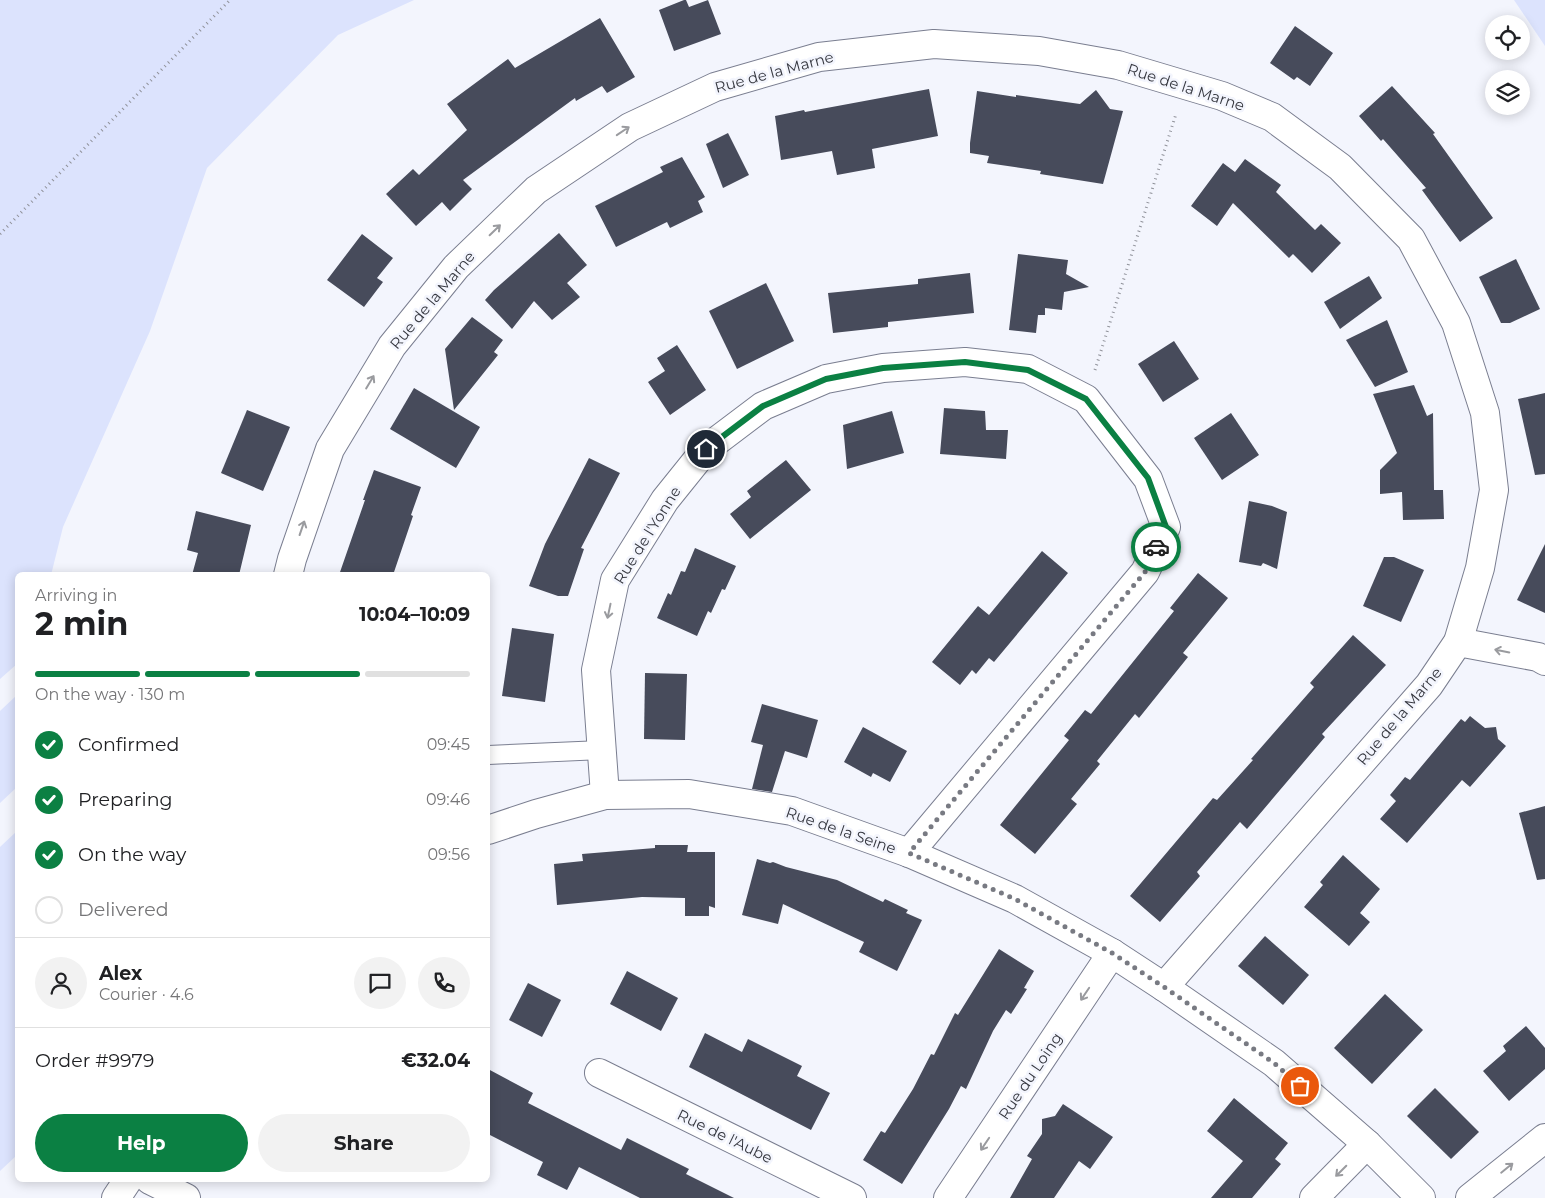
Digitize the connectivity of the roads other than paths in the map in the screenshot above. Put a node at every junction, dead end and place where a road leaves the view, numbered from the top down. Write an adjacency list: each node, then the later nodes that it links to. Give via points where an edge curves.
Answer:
1 (289, 572): 2 (street, Rue de la Marne, one-way to 2, via 330,449 392,346 456,267 536,190 630,127 716,86 820,57 934,44 1039,51 1118,65 1222,96 1272,118 1340,167 1410,239 1456,324 1484,413 1494,490 1480,568)
2 (1458, 642): 3 (street, one-way to 2); 10 (street, Rue de la Marne, via 1429,685)
3 (1545, 661)
4 (602, 750): 5 (lane); 6 (street, Rue de l'Yonne); 8 (street, Rue de l'Yonne, one-way to 4, via 1145,572 1166,527 1148,478 1086,399 1028,370 965,362 883,368 826,379 763,406 706,449 665,500 616,580 596,670)
5 (490, 755)
6 (605, 796): 7 (street, Rue de la Seine); 8 (street, Rue de la Seine, via 690,794 792,811)
7 (490, 829)
8 (909, 853): 9 (street, Rue de la Seine, via 1015,899)
9 (1112, 953): 10 (street, Rue de la Seine); 19 (street, Rue du Loing, one-way to 19)
10 (1164, 987): 13 (street, Rue de la Seine, via 1274,1063)
11 (599, 1073): 18 (street, Rue de l'Aube)
12 (1545, 1138): 22 (street, one-way to 12)
13 (1367, 1144): 20 (street, one-way to 20); 21 (street, Rue de la Seine)
14 (127, 1182): 16 (street)
15 (154, 1182): 17 (street)
16 (116, 1198)
17 (186, 1198)
18 (852, 1198)
19 (948, 1198)
20 (1314, 1198)
21 (1421, 1198)
22 (1470, 1198)

